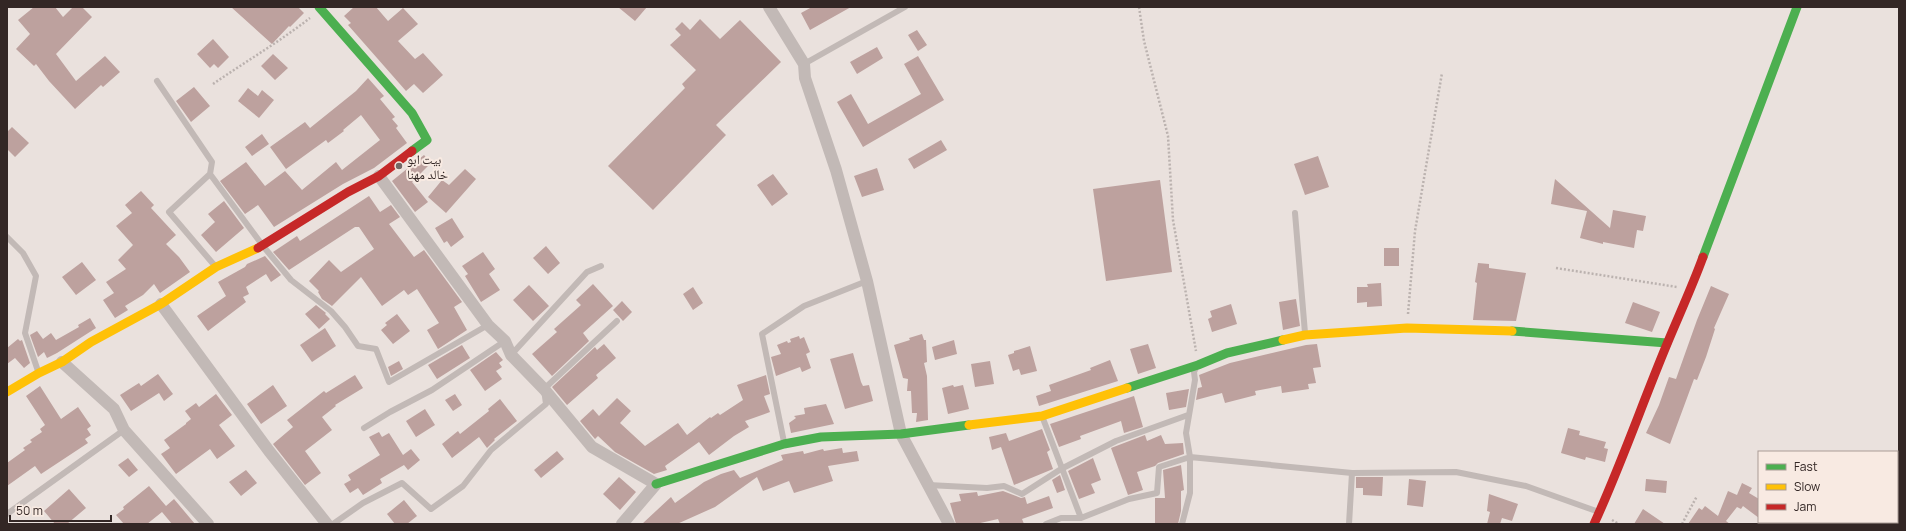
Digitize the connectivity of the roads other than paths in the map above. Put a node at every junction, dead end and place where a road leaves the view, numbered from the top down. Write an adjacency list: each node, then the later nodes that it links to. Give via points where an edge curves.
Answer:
1 (769, 7): 5 (street)
2 (905, 7): 5 (lane)
3 (1797, 7): 20 (street, via 1691,289)
4 (320, 8): 8 (street, via 412,113 427,140)
5 (804, 64): 14 (street, via 805,78 836,170)
6 (157, 81): 7 (lane, via 212,162)
7 (210, 174): 11 (lane); 13 (lane, via 169,212)
8 (378, 176): 11 (street); 17 (street)
9 (1295, 213): 18 (lane)
10 (7, 237): 24 (lane, via 23,253 36,276 25,333)
11 (263, 246): 13 (street); 17 (lane, via 291,280 331,311 358,346 376,349 389,382)
12 (601, 266): 21 (lane, via 587,272)
13 (216, 267): 15 (street)
14 (867, 281): 31 (street); 32 (lane, via 804,306 762,334)
15 (161, 304): 22 (street, via 91,342); 42 (street, via 269,451)
16 (617, 321): 25 (lane)
17 (488, 325): 19 (street)
18 (1305, 335): 20 (street, via 1407,328 1520,331); 23 (street, via 1227,353)
19 (504, 341): 21 (street); 29 (lane, via 432,390)
20 (1667, 343): 38 (street, via 1613,483)
21 (511, 355): 25 (street)
22 (62, 362): 24 (street); 30 (street, via 114,409)
23 (1198, 365): 27 (lane, via 1194,372 1195,380); 28 (street)
24 (39, 373): 26 (street)
25 (544, 389): 36 (street, via 592,447); 43 (lane, via 546,404 491,450 463,486 431,509 402,483 363,503)
26 (7, 392)
27 (1188, 415): 33 (lane, via 1186,433); 34 (lane, via 1116,440)
28 (1042, 416): 31 (street); 34 (lane)
29 (364, 428)
30 (124, 430): 39 (lane); 41 (street)
31 (901, 434): 32 (street, via 821,437); 37 (street)
32 (784, 444): 36 (street)
33 (1190, 457): 35 (lane); 40 (lane, via 1160,467 1157,493 1129,499); 47 (lane, via 1190,493)
34 (1061, 469): 37 (lane, via 1022,494 1004,486 987,488); 40 (lane)
35 (1352, 472): 38 (lane, via 1456,472 1526,486); 48 (lane)
36 (656, 484): 44 (street)
37 (928, 485): 45 (street)
38 (1599, 512): 49 (street)
39 (7, 514)
40 (1081, 518): 46 (lane, via 1061,518)
41 (208, 524)
42 (327, 524)
43 (333, 524)
44 (622, 524)
45 (948, 524)
46 (1046, 524)
47 (1182, 524)
48 (1349, 524)
49 (1594, 524)

